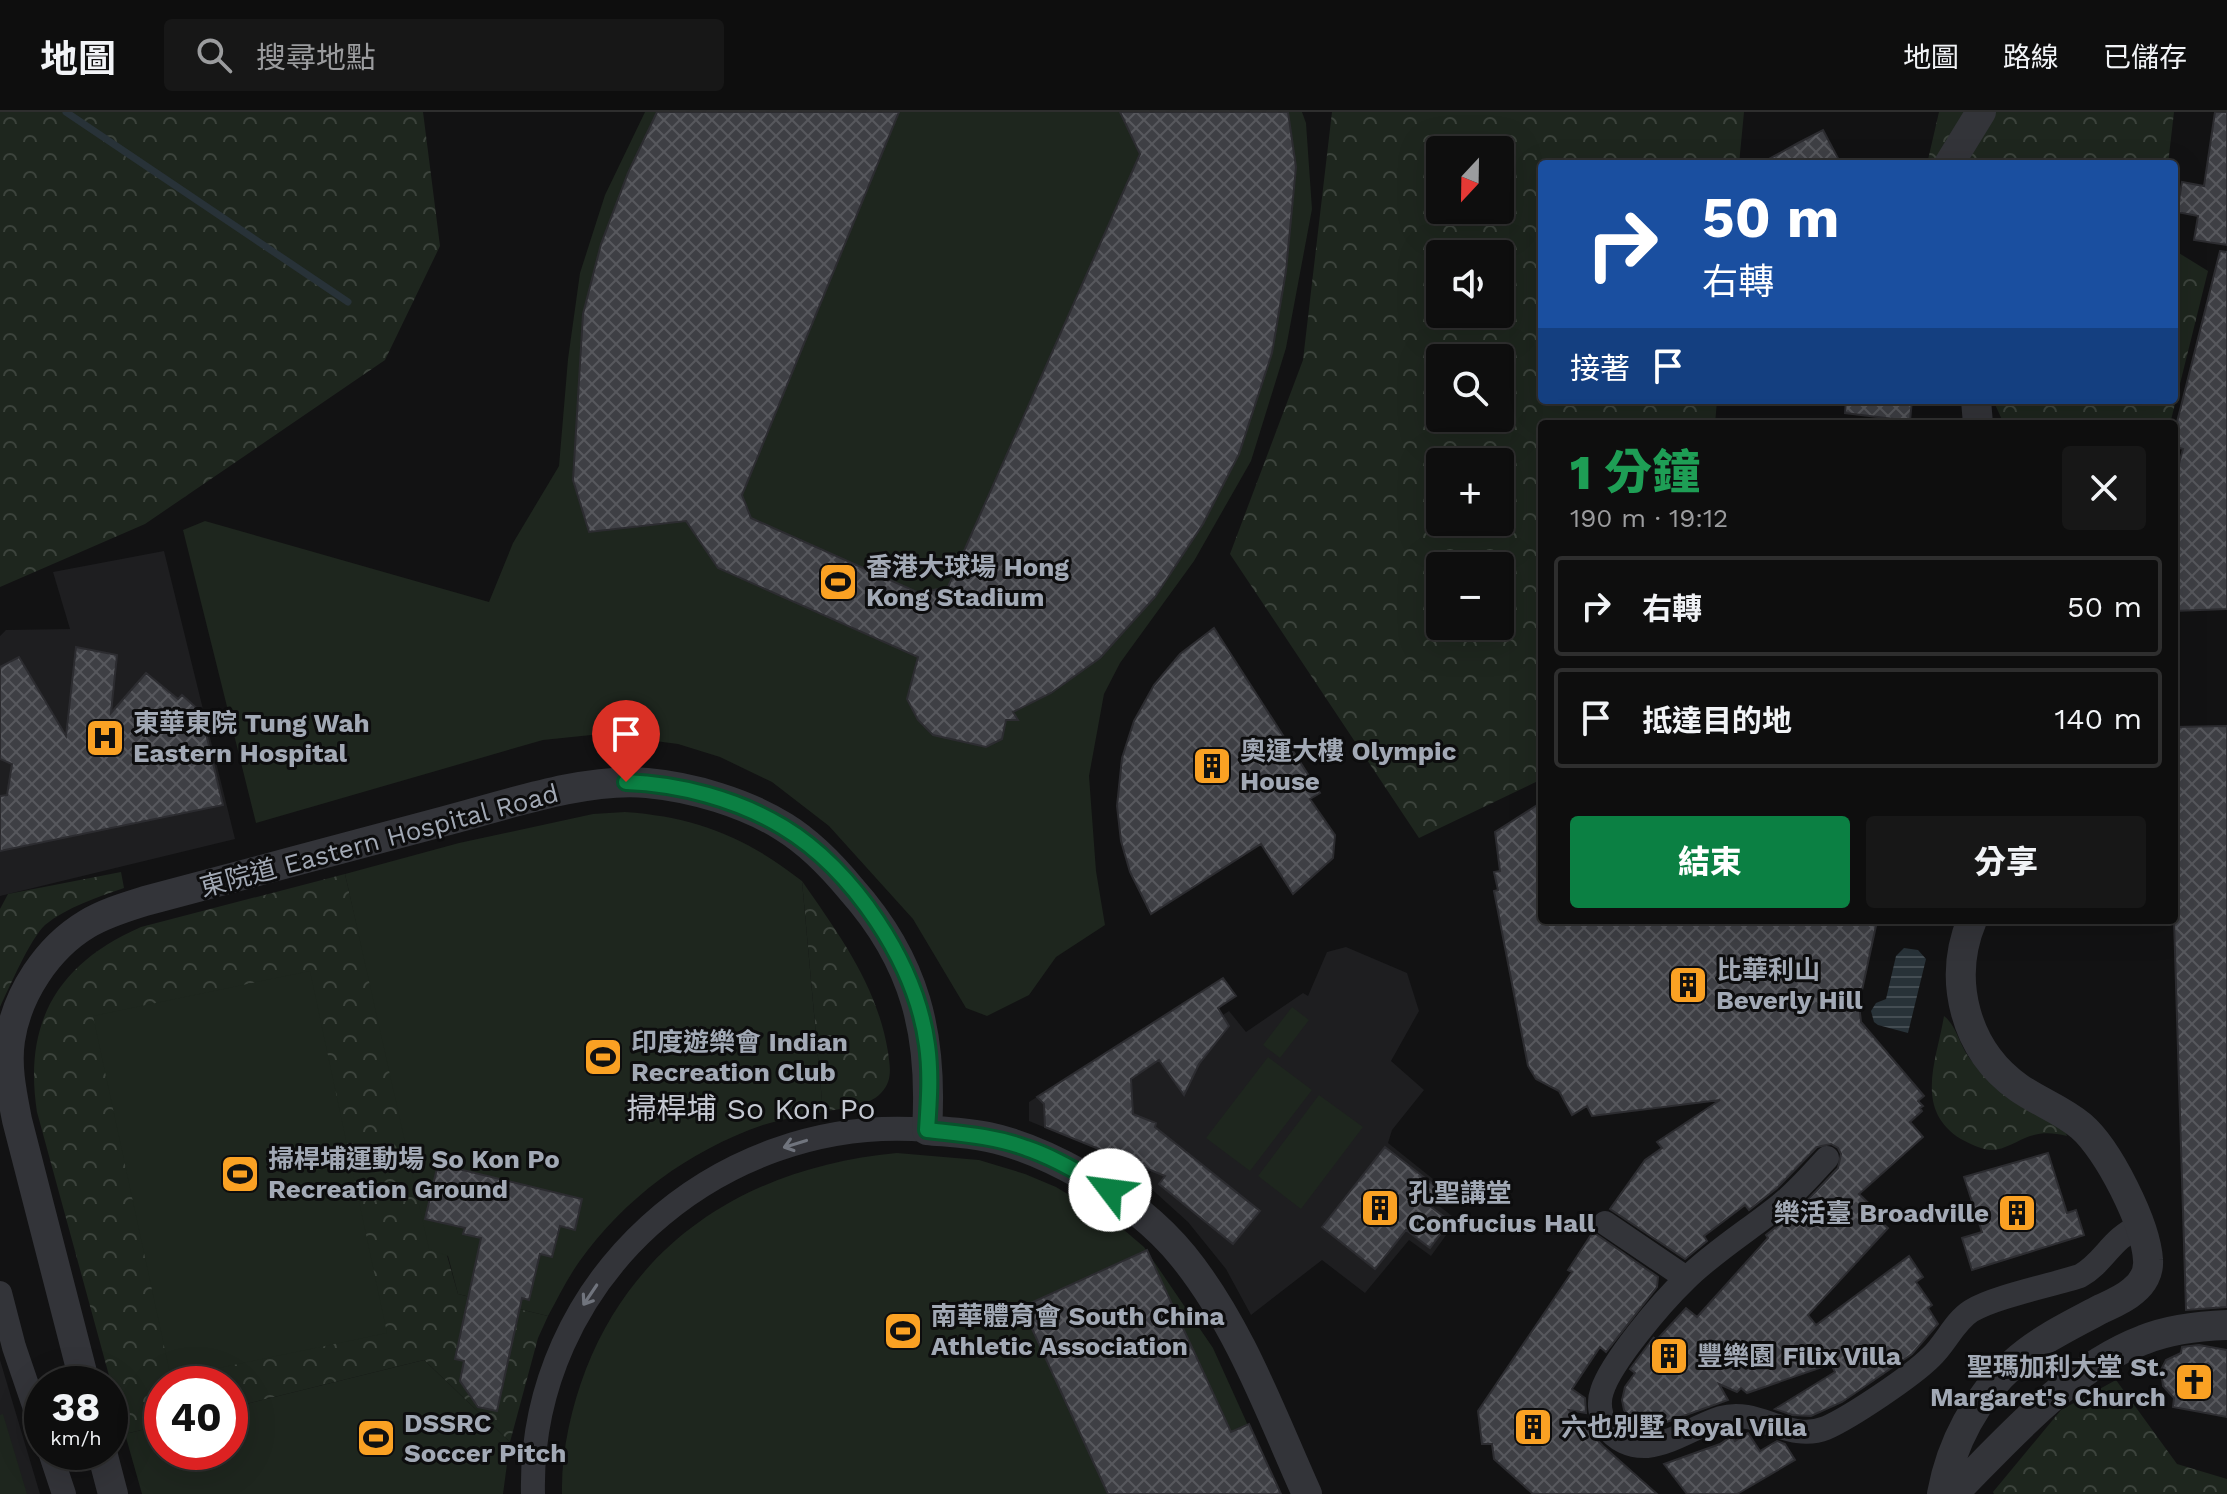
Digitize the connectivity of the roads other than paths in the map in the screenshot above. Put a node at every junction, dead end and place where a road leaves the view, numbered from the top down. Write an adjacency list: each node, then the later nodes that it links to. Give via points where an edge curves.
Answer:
1 (1981, 112): 2 (street)
2 (1951, 160)
3 (1971, 924): 8 (street, via 1961,960 1961,991 1978,1043 2012,1083 2091,1136 2114,1166)
4 (5, 1082): 5 (street, 東院道 Eastern Hospital Road, via 10,1039 25,993 54,951 90,922 145,901 522,801 636,782 729,802 784,827 862,901 887,935 916,998 927,1043); 12 (street, 東院道 Eastern Hospital Road)
5 (927, 1130): 18 (street, one-way to 18, via 863,1129 763,1155 699,1188 646,1229 591,1292 560,1350 539,1411); 19 (street, via 1026,1148 1110,1190 1148,1221 1183,1256 1221,1312)
6 (1827, 1158): 9 (street, via 1784,1203)
7 (1605, 1223): 9 (street)
8 (2139, 1227): 9 (street, via 2123,1233 2095,1267 2080,1276 1970,1312 1916,1370 1823,1429 1796,1432 1734,1416 1664,1442 1635,1446 1610,1432 1599,1406 1601,1392 1644,1326); 20 (street, via 2148,1258 2141,1283 2039,1343 1998,1380 1956,1444)
9 (1686, 1278)
10 (0, 1293): 13 (street)
11 (2227, 1325): 21 (street, via 2192,1326 2142,1340 2078,1375)
12 (80, 1366)
13 (24, 1376)
14 (56, 1470): 16 (street)
15 (107, 1470): 17 (street)
16 (64, 1494)
17 (113, 1494)
18 (533, 1494)
19 (1307, 1494)
20 (1942, 1494)
21 (1953, 1494)

